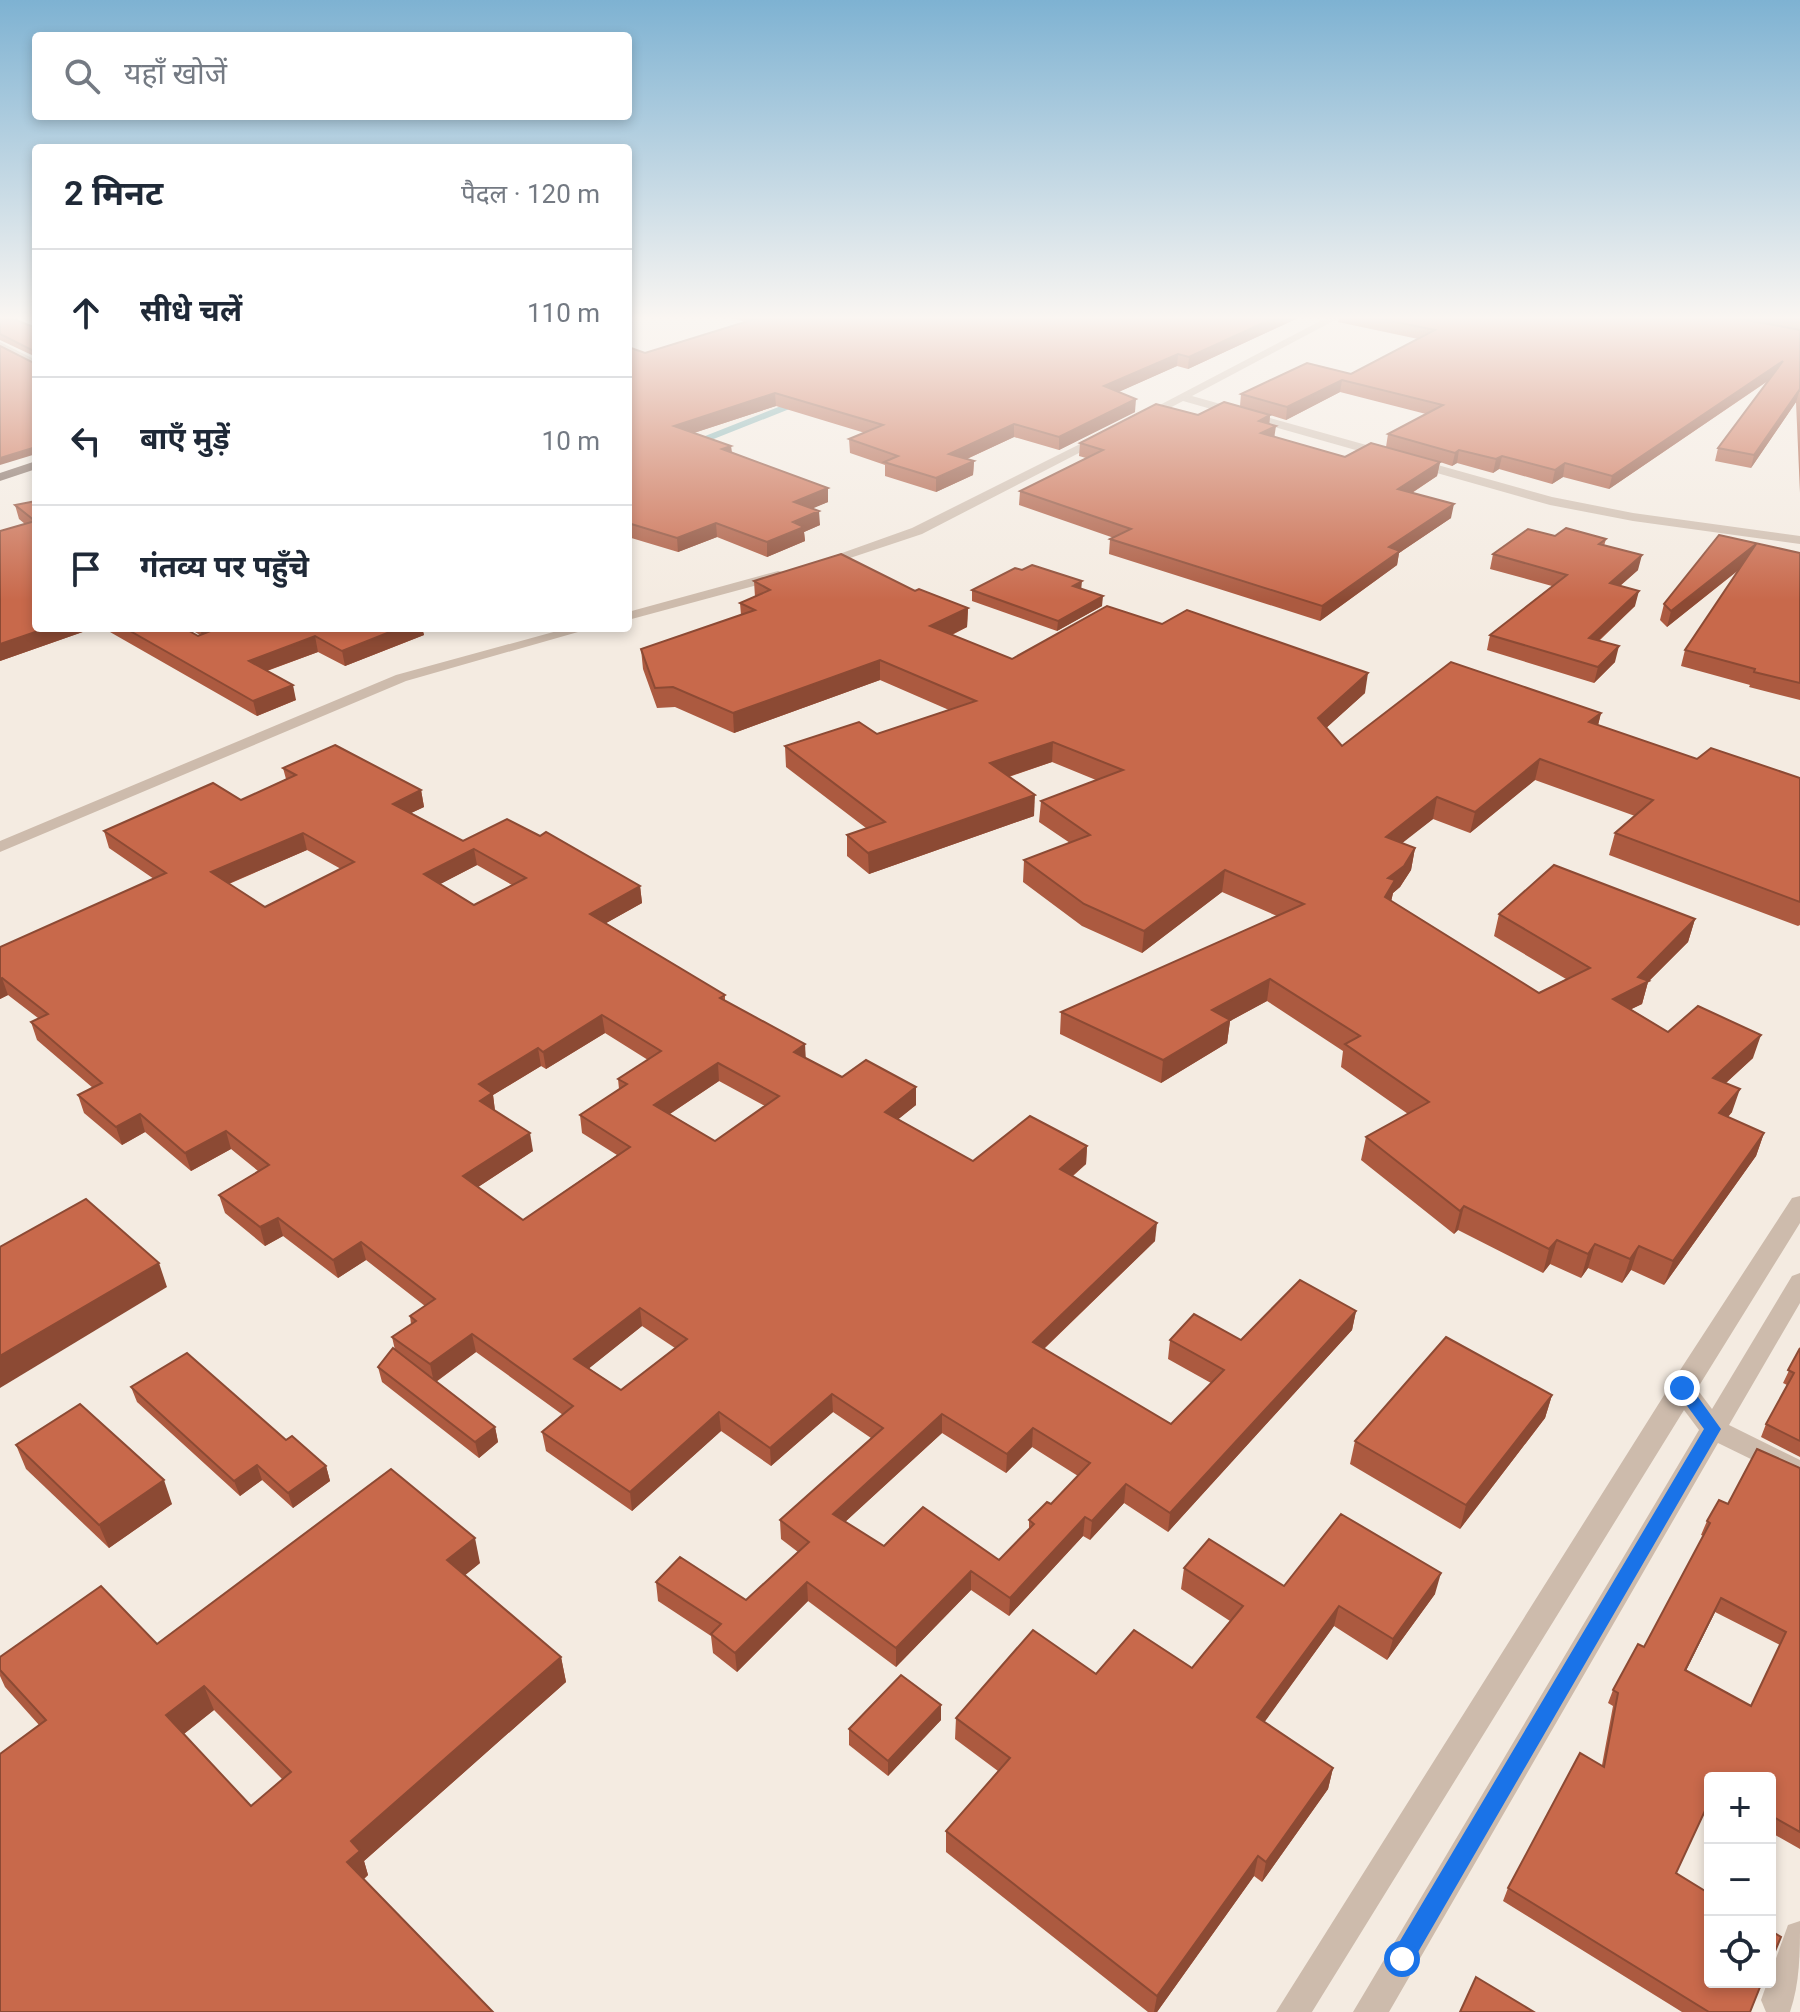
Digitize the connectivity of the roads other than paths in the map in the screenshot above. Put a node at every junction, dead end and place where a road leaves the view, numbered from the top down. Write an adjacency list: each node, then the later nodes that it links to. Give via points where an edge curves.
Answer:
1 (1153, 412): 3 (street)
2 (1235, 412): 9 (street, via 1550,501)
3 (1128, 425)
4 (1115, 431): 10 (street, via 917,531)
5 (32, 466): 7 (main road)
6 (32, 475): 8 (main road)
7 (0, 477)
8 (0, 485)
9 (1800, 540)
10 (632, 615)
11 (570, 632): 12 (street, via 401,678)
12 (0, 847)
13 (1800, 1204): 15 (street)
14 (1800, 1282): 16 (street)
15 (1682, 1388): 16 (street); 20 (street)
16 (1713, 1429): 17 (street); 21 (street)
17 (1800, 1472)
18 (1800, 1937): 19 (street)
19 (1778, 2000)
20 (1293, 2012)
21 (1370, 2012)

